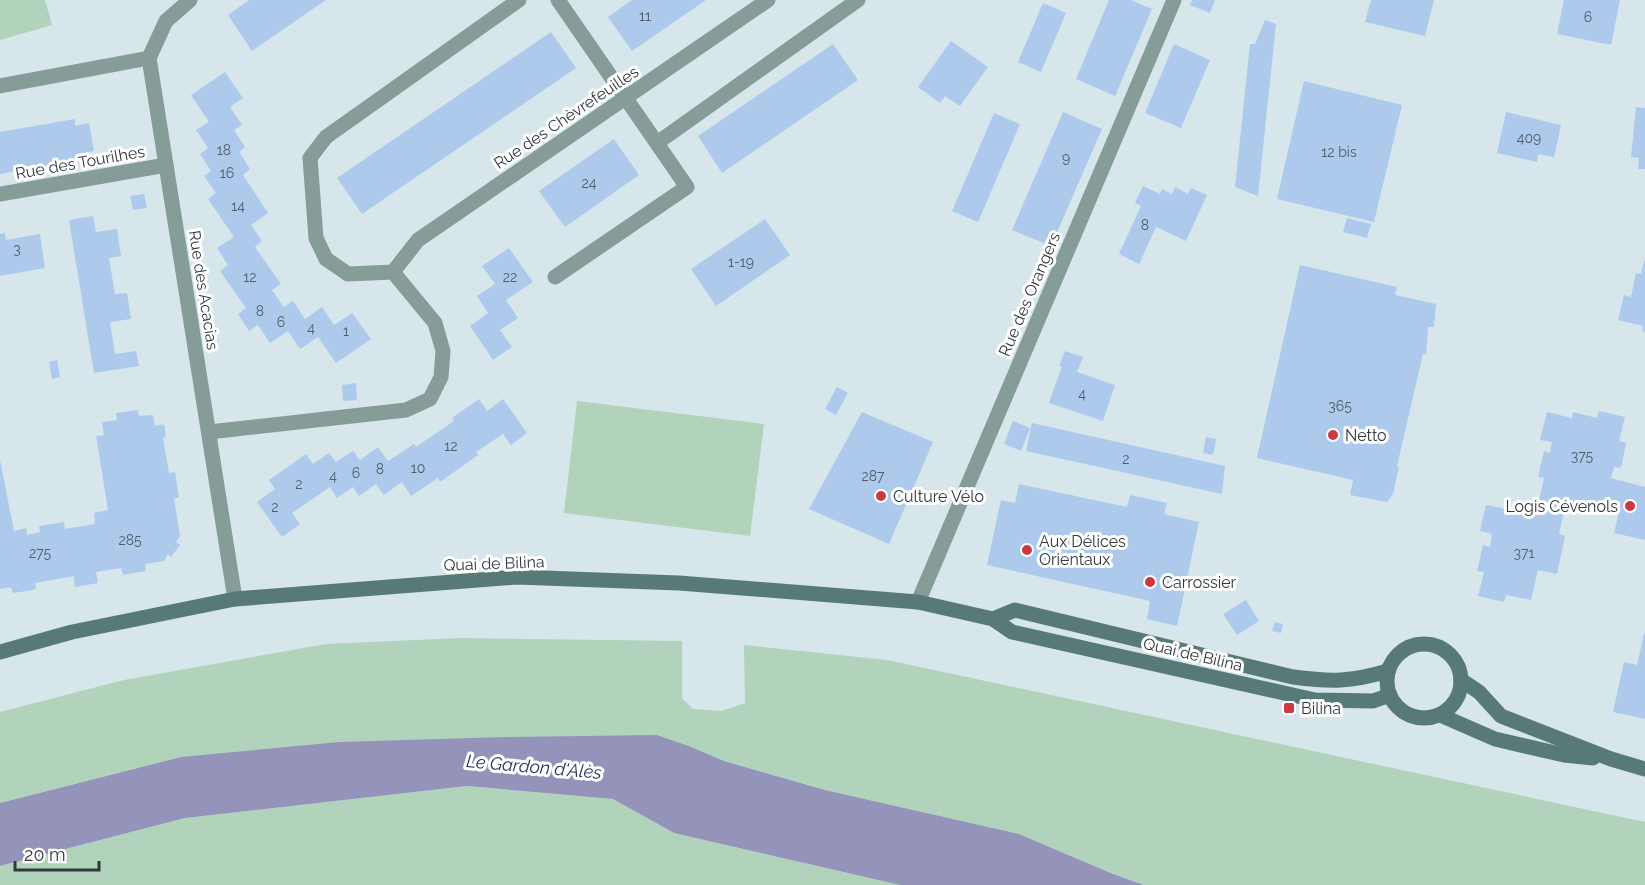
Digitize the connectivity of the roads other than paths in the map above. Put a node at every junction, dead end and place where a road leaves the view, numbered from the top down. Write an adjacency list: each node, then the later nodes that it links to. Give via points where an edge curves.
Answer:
1 (190, 0): 7 (street, via 166,21)
2 (519, 0): 13 (street, via 327,137 310,158 316,238 326,259 348,274)
3 (558, 0): 9 (street)
4 (768, 0): 9 (street, Rue des Chèvrefeuilles)
5 (858, 0): 10 (street)
6 (1174, 0): 17 (street, Rue des Orangers)
7 (149, 58): 8 (street); 11 (street, Rue des Acacias)
8 (0, 86)
9 (626, 98): 10 (street); 13 (street, Rue des Chèvrefeuilles, via 418,240)
10 (657, 143): 14 (street, via 687,188)
11 (166, 165): 12 (street, Rue des Tourilhes); 15 (street, Rue des Acacias)
12 (0, 194)
13 (393, 272): 15 (street, via 435,323 443,351 442,368 430,399 406,410)
14 (555, 277)
15 (209, 432): 16 (street, Rue des Acacias)
16 (235, 599): 17 (main road, Quai de Bilina, via 517,578 679,583); 19 (main road, Quai de Bilina, via 72,632)
17 (918, 602): 18 (main road, Quai de Bilina)
18 (993, 619): 20 (main road, Quai de Bilina, via 1015,610 1293,677 1347,681); 22 (main road, Quai de Bilina, via 1012,632 1315,700 1373,701)
19 (0, 652)
20 (1388, 671): 21 (main road, via 1402,651 1424,643 1448,651 1456,661); 22 (main road)
21 (1461, 680): 23 (main road, via 1457,699); 24 (main road, via 1479,692 1501,716)
22 (1390, 695): 23 (main road, via 1406,713 1428,718)
23 (1440, 715): 24 (main road, via 1496,739 1564,755)
24 (1611, 759): 25 (main road)
25 (1645, 769)

